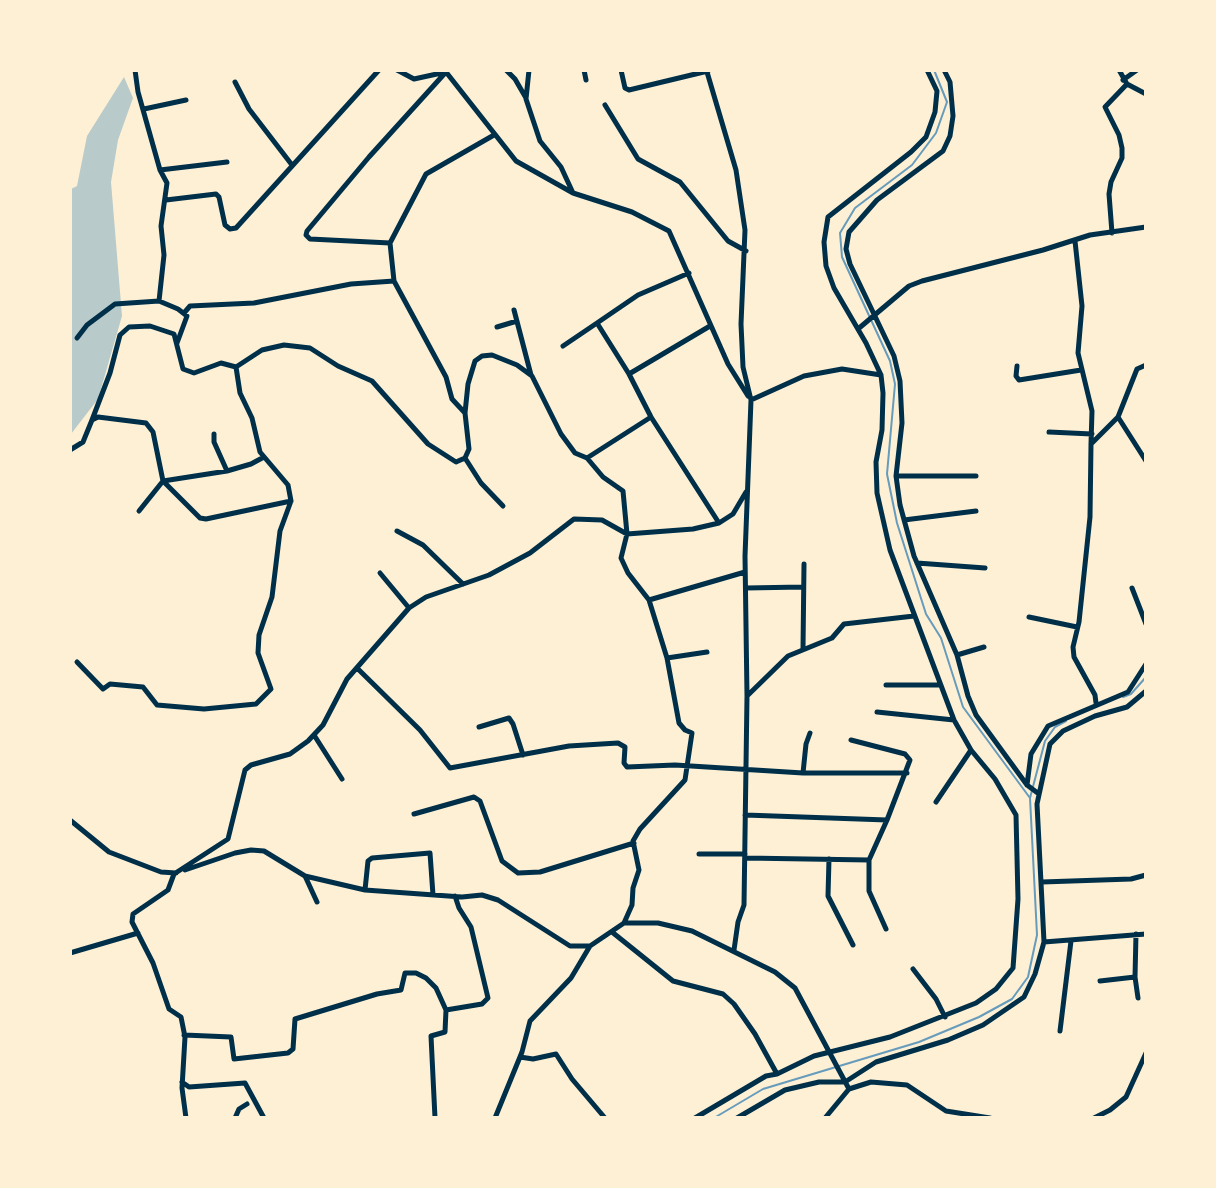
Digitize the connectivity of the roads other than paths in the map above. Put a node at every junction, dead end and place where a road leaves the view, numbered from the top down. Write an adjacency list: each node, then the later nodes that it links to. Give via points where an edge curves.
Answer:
1 (135, 70): 21 (street)
2 (379, 70): 24 (street)
3 (397, 70): 12 (street, via 414,79)
4 (506, 70): 18 (street)
5 (529, 70): 18 (street)
6 (584, 70): 14 (street)
7 (621, 70): 13 (street, via 629,90)
8 (927, 70): 43 (street, via 937,91 936,112 926,137 828,217 826,266 834,288)
9 (944, 70): 38 (street, via 950,82 953,116 943,151 907,180 887,190 849,232 846,249 850,264)
10 (1119, 70): 16 (street)
11 (1137, 70): 16 (street)
12 (446, 71): 22 (street); 31 (street, via 307,231 309,239)
13 (709, 71): 32 (street, via 736,170)
14 (586, 80)
15 (235, 82): 24 (street, via 249,109)
16 (1125, 82): 17 (street); 29 (street, via 1105,107 1122,148 1109,194)
17 (1146, 94)
18 (526, 99): 26 (street, via 540,141 561,167)
19 (186, 100): 21 (street)
20 (605, 105): 32 (street, via 638,159 680,182 728,241)
21 (144, 109): 25 (street)
22 (494, 135): 26 (street, via 516,161); 31 (street, via 426,174)
23 (228, 162): 25 (street)
24 (292, 165): 27 (street, via 237,228 225,225 216,194)
25 (160, 170): 27 (street, via 167,183)
26 (573, 193): 33 (street, via 632,212 669,231)
27 (166, 200): 35 (street, via 161,226 164,255)
28 (1146, 227): 29 (street)
29 (1112, 233): 30 (street)
30 (1075, 241): 38 (street, via 922,281 909,286); 50 (street, via 1082,306 1078,353)
31 (390, 243): 34 (street)
32 (746, 251): 54 (street, via 741,324 743,367)
33 (689, 273): 40 (street, via 638,295); 41 (street)
34 (394, 281): 37 (street, via 351,284 254,303 190,306); 55 (street, via 446,377 452,399)
35 (159, 301): 37 (street); 44 (street, via 115,304 87,325)
36 (514, 310): 39 (street)
37 (184, 313): 45 (street, via 186,323)
38 (874, 317): 43 (street); 69 (street, via 894,356 900,381 902,423)
39 (517, 321): 42 (street); 53 (street)
40 (597, 323): 46 (street); 51 (street)
41 (710, 326): 51 (street); 54 (street)
42 (497, 327)
43 (861, 327): 52 (street)
44 (77, 338)
45 (177, 343): 49 (street, via 183,369 194,373 221,363); 58 (street, via 174,334 150,326 123,331)
46 (563, 346)
47 (1146, 365): 57 (street, via 1137,369)
48 (1017, 366): 50 (street, via 1019,380)
49 (236, 367): 64 (street, via 241,399 252,418); 65 (street, via 273,347 310,348 372,381 428,444 451,461)
50 (1081, 370): 61 (street, via 1092,411)
51 (629, 374): 56 (street)
52 (881, 375): 54 (street, via 842,369 804,376); 92 (street, via 884,393 876,462 878,493 890,550)
53 (532, 376): 55 (street, via 502,358 482,356 471,371); 66 (street, via 561,434 576,453)
54 (751, 400): 72 (street)
55 (465, 413): 65 (street, via 469,449)
56 (651, 417): 66 (street); 78 (street)
57 (1118, 417): 62 (street); 67 (street)
58 (92, 420): 63 (street, via 87,437); 71 (street, via 98,417 151,426)
59 (1048, 432): 61 (street)
60 (214, 434): 68 (street)
61 (1092, 434): 62 (street)
62 (1091, 444): 95 (street, via 1090,517)
63 (70, 450)
64 (264, 458): 68 (street); 73 (street, via 288,485)
65 (465, 458): 74 (street)
66 (587, 458): 80 (street, via 603,477 623,491)
67 (1146, 461)
68 (227, 471): 71 (street)
69 (896, 476): 70 (street); 77 (street)
70 (976, 476)
71 (163, 481): 73 (street, via 203,519); 75 (street)
72 (746, 492): 78 (street, via 732,514); 84 (street)
73 (291, 501): 101 (street, via 280,531 272,597 259,635 258,653 271,689 256,704 204,709 157,705 143,687 110,684 103,689)
74 (503, 507)
75 (139, 511)
76 (976, 511): 77 (street)
77 (904, 520): 81 (street)
78 (719, 523): 80 (street)
79 (397, 531): 86 (street, via 423,545)
80 (627, 534): 86 (street, via 602,520 574,519 530,553); 90 (street, via 621,558)
81 (918, 563): 83 (street); 99 (street)
82 (804, 564): 87 (street)
83 (985, 568)
84 (746, 572): 88 (street); 90 (street)
85 (380, 573): 91 (street)
86 (463, 584): 91 (street, via 426,597)
87 (803, 587): 88 (street); 97 (street)
88 (746, 588): 107 (street)
89 (1132, 588): 94 (street)
90 (649, 600): 100 (street)
91 (409, 608): 103 (street)
92 (914, 616): 97 (street, via 844,624 832,638); 105 (street, via 935,663)
93 (1029, 617): 95 (street)
94 (1146, 624)
95 (1077, 627): 108 (street, via 1074,657)
96 (984, 647): 99 (street)
97 (803, 649): 107 (street, via 774,668)
98 (707, 652): 100 (street)
99 (957, 655): 122 (street, via 976,715)
100 (667, 658): 117 (street, via 679,723 692,733)
101 (77, 662)
102 (1146, 664): 108 (street, via 1128,692)
103 (358, 669): 113 (street, via 341,687); 116 (street, via 420,730 450,768)
104 (886, 685): 105 (street)
105 (940, 685): 110 (street)
106 (1146, 691): 123 (street, via 1127,707 1095,716 1056,737 1050,744)
107 (747, 696): 118 (street)
108 (1096, 703): 122 (street, via 1048,726 1031,754)
109 (877, 712): 110 (street)
110 (954, 720): 115 (street)
111 (479, 727): 116 (street, via 509,718)
112 (810, 733): 119 (street)
113 (314, 735): 121 (street); 134 (street, via 290,754 245,770 228,839)
114 (851, 740): 120 (street, via 905,754 910,760)
115 (971, 750): 124 (street); 159 (street, via 996,779 1016,815 1016,953 1013,968 996,989)
116 (523, 755): 117 (street, via 618,742 625,747 627,767)
117 (687, 767): 118 (street); 129 (street, via 686,780 640,829)
118 (746, 772): 119 (street); 126 (street)
119 (803, 773): 120 (street)
120 (907, 773): 128 (street)
121 (342, 779)
122 (1027, 785): 123 (street)
123 (1039, 794): 137 (street)
124 (936, 802)
125 (414, 814): 129 (street, via 474,797 480,801 502,861 518,873 540,872)
126 (745, 815): 128 (street); 131 (street)
127 (70, 820): 134 (street, via 109,852)
128 (887, 820): 133 (street)
129 (633, 843): 142 (street, via 639,870)
130 (699, 854): 131 (street)
131 (745, 856): 132 (street); 152 (street, via 744,905)
132 (829, 859): 133 (street); 150 (street, via 828,896)
133 (869, 860): 143 (street, via 869,891)
134 (174, 874): 136 (street, via 251,850 264,851); 145 (street, via 168,890 133,914 132,922)
135 (1146, 875): 137 (street)
136 (305, 876): 138 (street); 141 (street)
137 (1042, 882): 149 (street)
138 (365, 890): 139 (street); 139 (street, via 368,861 372,858 430,852)
139 (433, 895): 140 (street)
140 (455, 896): 151 (street, via 498,900 570,946); 158 (street, via 471,927 488,998 482,1004)
141 (317, 902)
142 (624, 923): 144 (street); 152 (street, via 658,923 692,931)
143 (886, 929)
144 (612, 932): 151 (street); 165 (street, via 673,981 723,994 755,1035)
145 (138, 933): 153 (street); 161 (street, via 169,1009 181,1017)
146 (1136, 934): 147 (street); 148 (street); 155 (street)
147 (1146, 934)
148 (1071, 941): 149 (street); 160 (street)
149 (1044, 942): 167 (street, via 1032,981 1018,1002 983,1024 948,1040 876,1062)
150 (853, 945)
151 (590, 946): 164 (street, via 571,978 531,1022)
152 (734, 950): 162 (street, via 776,972 795,988)
153 (70, 953)
154 (913, 969): 159 (street)
155 (1135, 977): 156 (street); 157 (street)
156 (1100, 981)
157 (1138, 998)
158 (446, 1010): 161 (street, via 436,988 426,978 405,973 401,990 295,1019 293,1049 288,1053 234,1059 231,1037); 174 (street, via 445,1032 431,1036)
159 (945, 1017): 162 (street, via 860,1046)
160 (1060, 1031)
161 (184, 1035): 166 (street)
162 (831, 1051): 165 (street); 167 (street)
163 (1146, 1053): 181 (street, via 1126,1097)
164 (520, 1057): 175 (street); 176 (street, via 533,1059 556,1054)
165 (777, 1074): 177 (street, via 765,1076)
166 (182, 1082): 171 (street); 173 (street, via 189,1087 245,1083)
167 (845, 1082): 168 (street); 178 (street, via 819,1082 785,1090)
168 (849, 1089): 170 (street, via 871,1082 907,1085 946,1111); 179 (street)
169 (247, 1104): 172 (street)
170 (975, 1116): 180 (street)
171 (186, 1118)
172 (235, 1118)
173 (264, 1118)
174 (435, 1118)
175 (495, 1118)
176 (605, 1118)
177 (695, 1118)
178 (737, 1118)
179 (825, 1118)
180 (990, 1118)
181 (1094, 1118)

